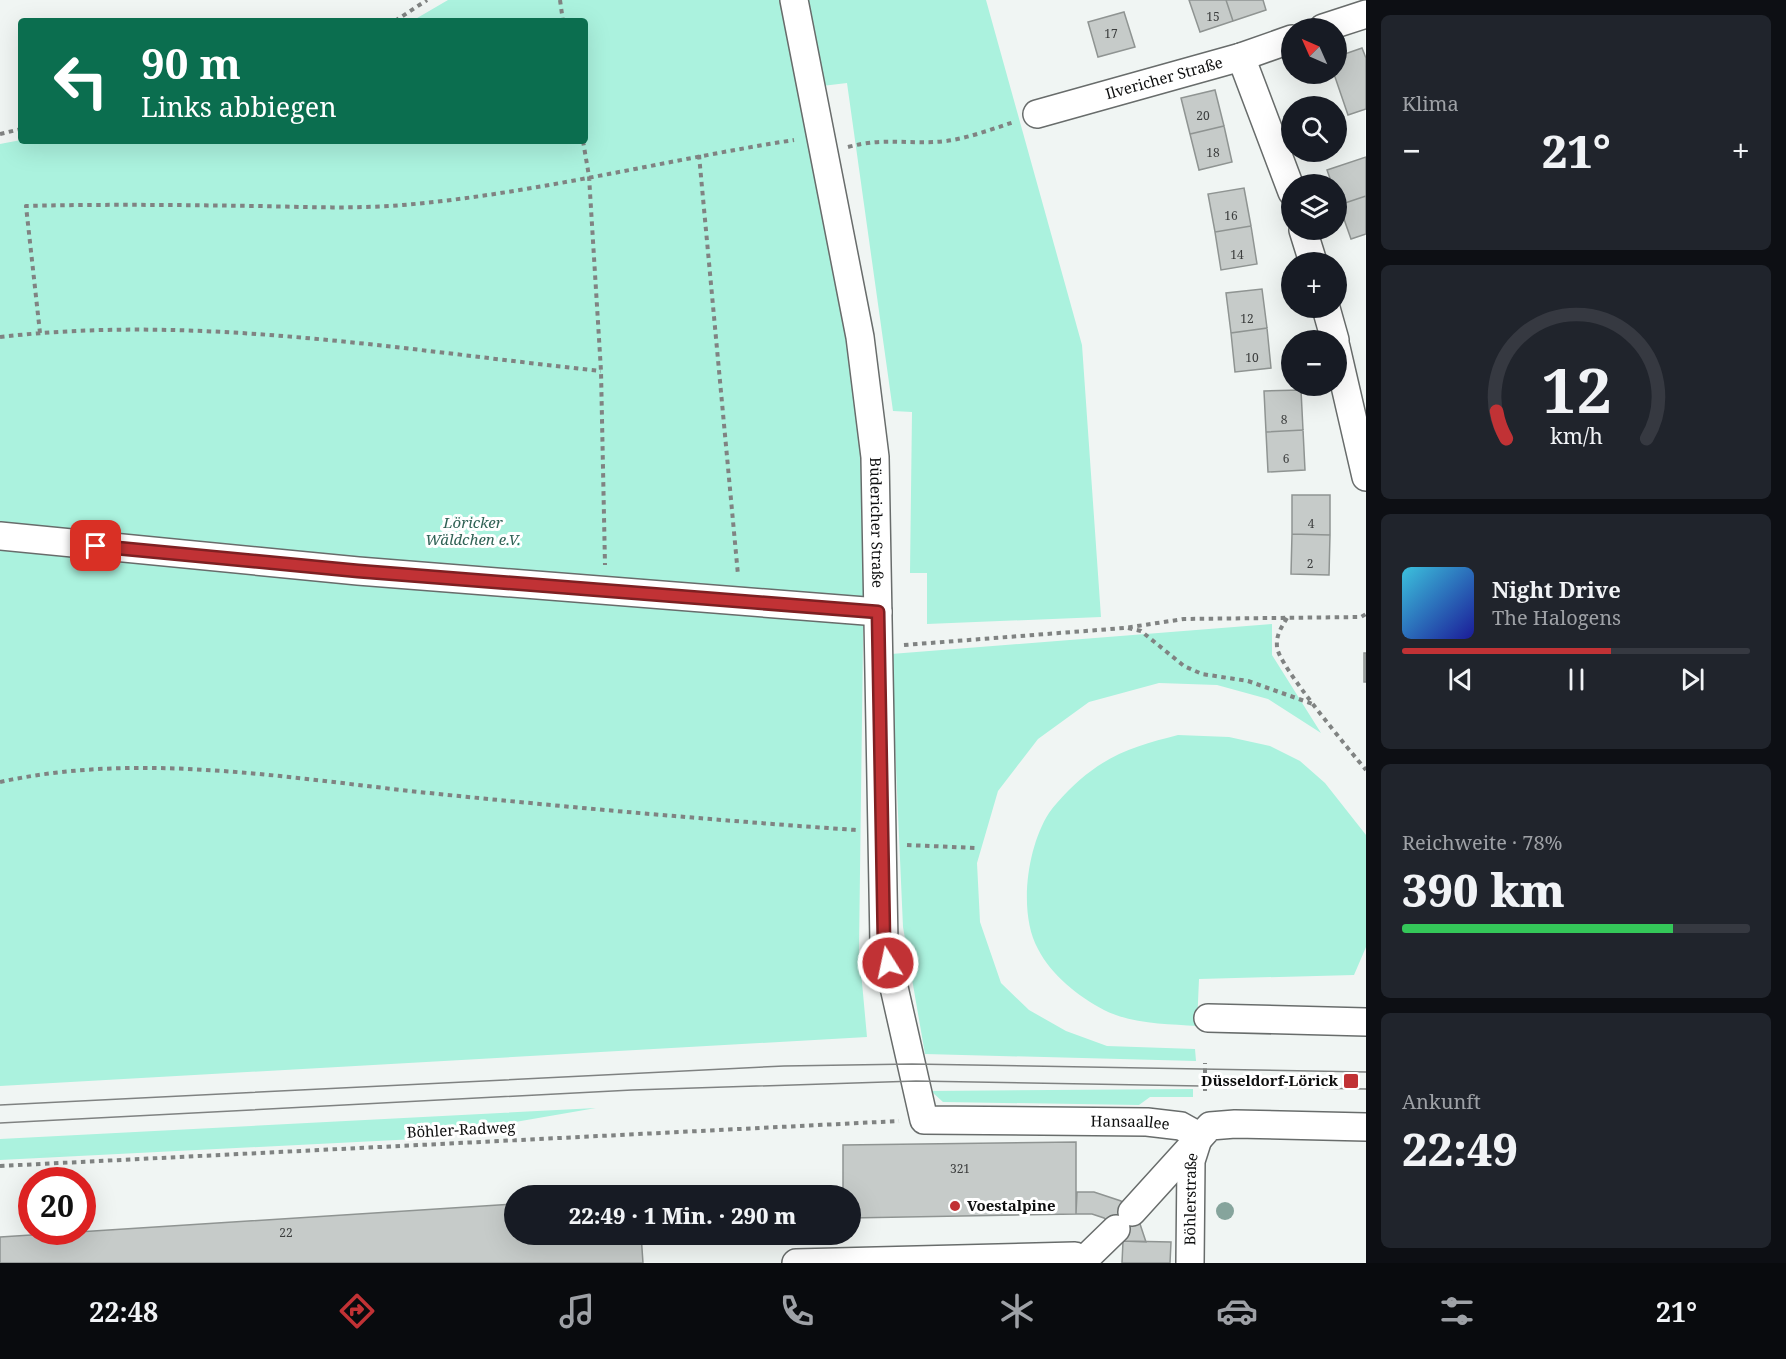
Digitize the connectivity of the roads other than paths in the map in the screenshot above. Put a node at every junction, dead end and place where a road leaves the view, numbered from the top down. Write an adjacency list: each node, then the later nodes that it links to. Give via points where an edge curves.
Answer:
1 (794, 0): 11 (street, Büdericher Straße, via 860,337 875,458)
2 (1366, 14): 3 (street)
3 (1347, 20)
4 (1281, 43): 5 (street, Ilvericher Straße)
5 (1241, 57): 6 (street, Ilvericher Straße); 7 (street)
6 (1037, 114)
7 (1285, 174)
8 (1347, 395): 9 (street)
9 (1366, 477)
10 (0, 536): 11 (street, via 358,571)
11 (878, 612): 14 (street, Büdericher Straße, via 884,943)
12 (1208, 1018): 13 (street)
13 (1366, 1022)
14 (924, 1120): 16 (street, Hansaallee, via 1147,1122 1181,1126)
15 (1366, 1127): 16 (street, via 1235,1124 1210,1126)
16 (1199, 1136): 17 (street); 19 (street, Böhlerstraße, via 1191,1161)
17 (1084, 1262): 18 (street, via 1075,1256)
18 (796, 1263)
19 (1190, 1263)

